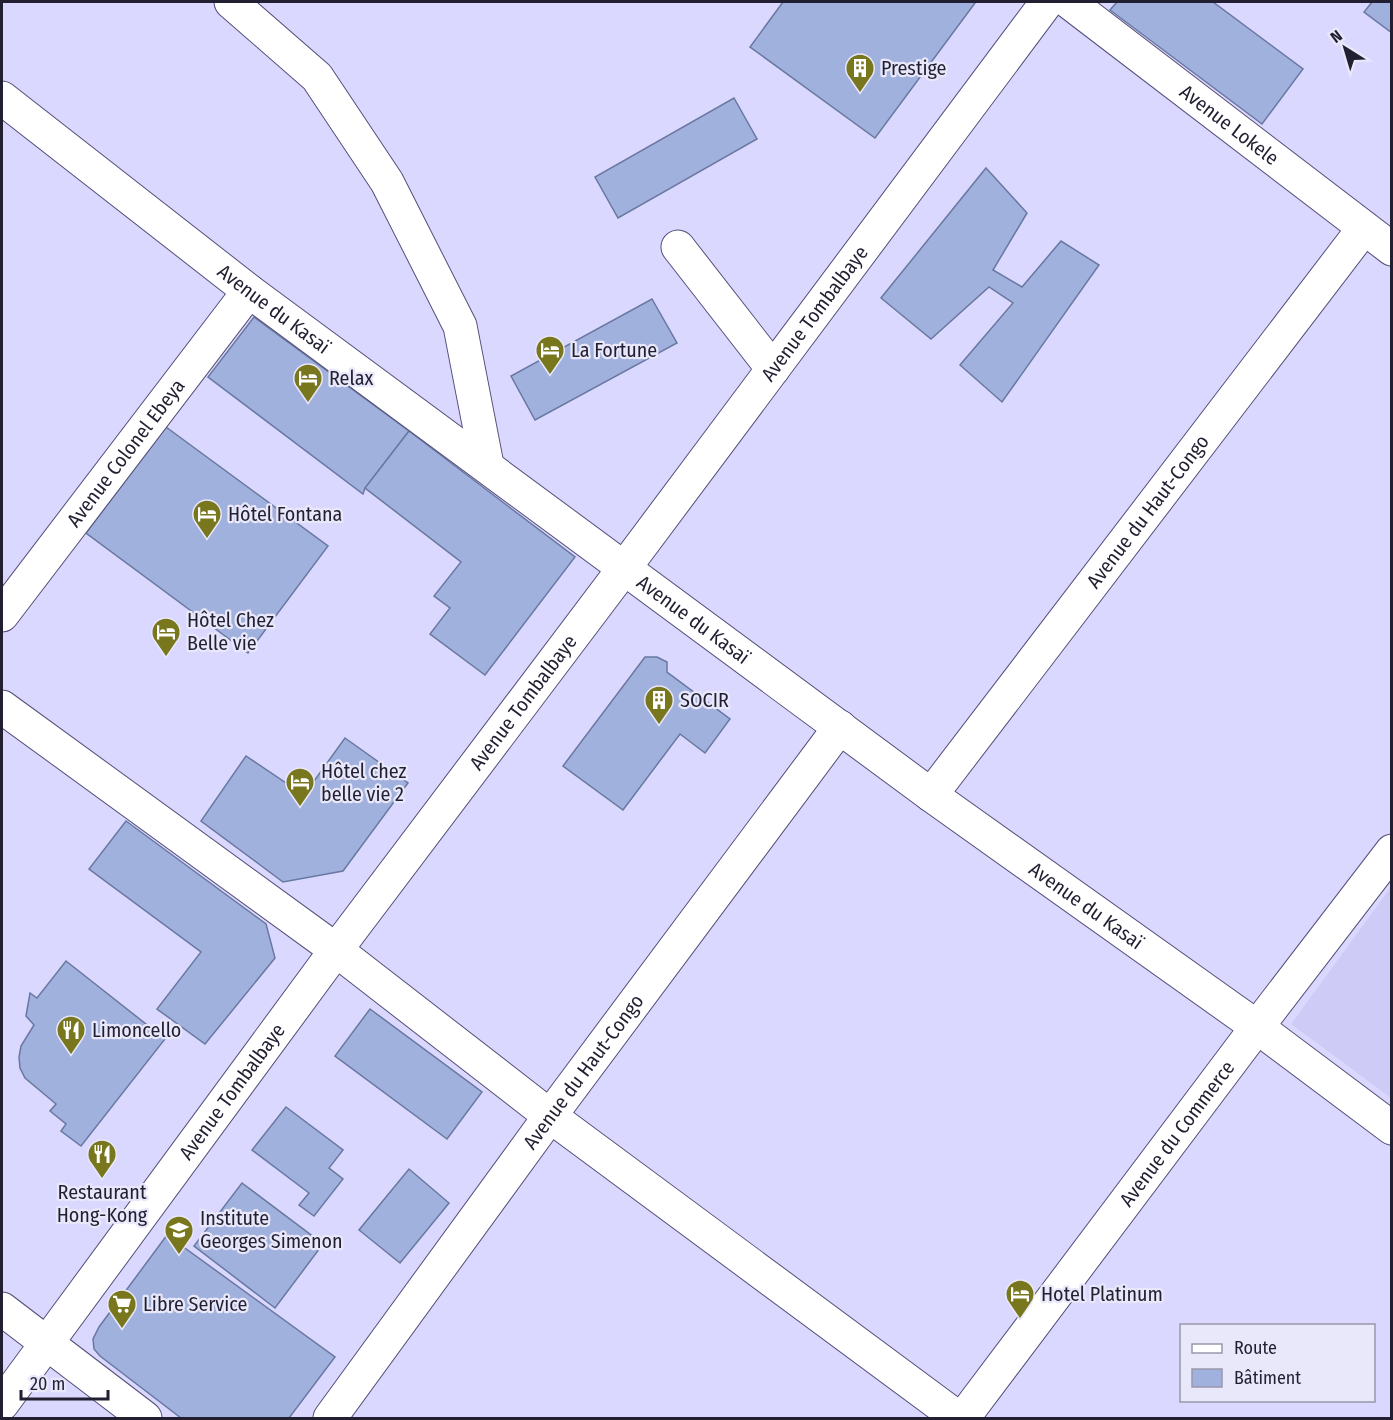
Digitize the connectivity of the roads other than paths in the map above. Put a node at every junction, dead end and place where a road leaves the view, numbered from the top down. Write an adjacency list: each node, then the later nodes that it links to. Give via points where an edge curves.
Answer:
1 (231, 2): 10 (street, via 317,77 387,183 460,326)
2 (1047, 2): 9 (street, Avenue Tombalbaye)
3 (1069, 2): 5 (street, Avenue Lokele)
4 (2, 98): 8 (street, Avenue du Kasaï)
5 (1364, 228): 7 (street, Avenue Lokele); 15 (street, Avenue du Haut-Congo)
6 (678, 247): 9 (street)
7 (1392, 249)
8 (249, 291): 10 (street, Avenue du Kasaï); 12 (street, Avenue Colonel Ebeya)
9 (772, 369): 11 (street, Avenue Tombalbaye)
10 (487, 465): 11 (street, Avenue du Kasaï)
11 (625, 567): 14 (street, Avenue du Kasaï); 17 (street, Avenue Tombalbaye)
12 (2, 615)
13 (2, 707): 17 (street)
14 (840, 727): 15 (street, Avenue du Kasaï); 19 (street, Avenue du Haut-Congo)
15 (931, 795): 18 (street, Avenue du Kasaï)
16 (1392, 851): 18 (street, Avenue du Commerce)
17 (336, 950): 19 (street); 22 (street, Avenue Tombalbaye)
18 (1257, 1026): 20 (street, Avenue du Kasaï); 27 (street, Avenue du Commerce)
19 (550, 1116): 25 (street, Avenue du Haut-Congo); 26 (street)
20 (1392, 1128)
21 (2, 1309): 22 (street)
22 (47, 1344): 23 (street, Avenue Tombalbaye); 24 (street)
23 (2, 1404)
24 (145, 1419)
25 (330, 1419)
26 (958, 1419)
27 (963, 1419)

